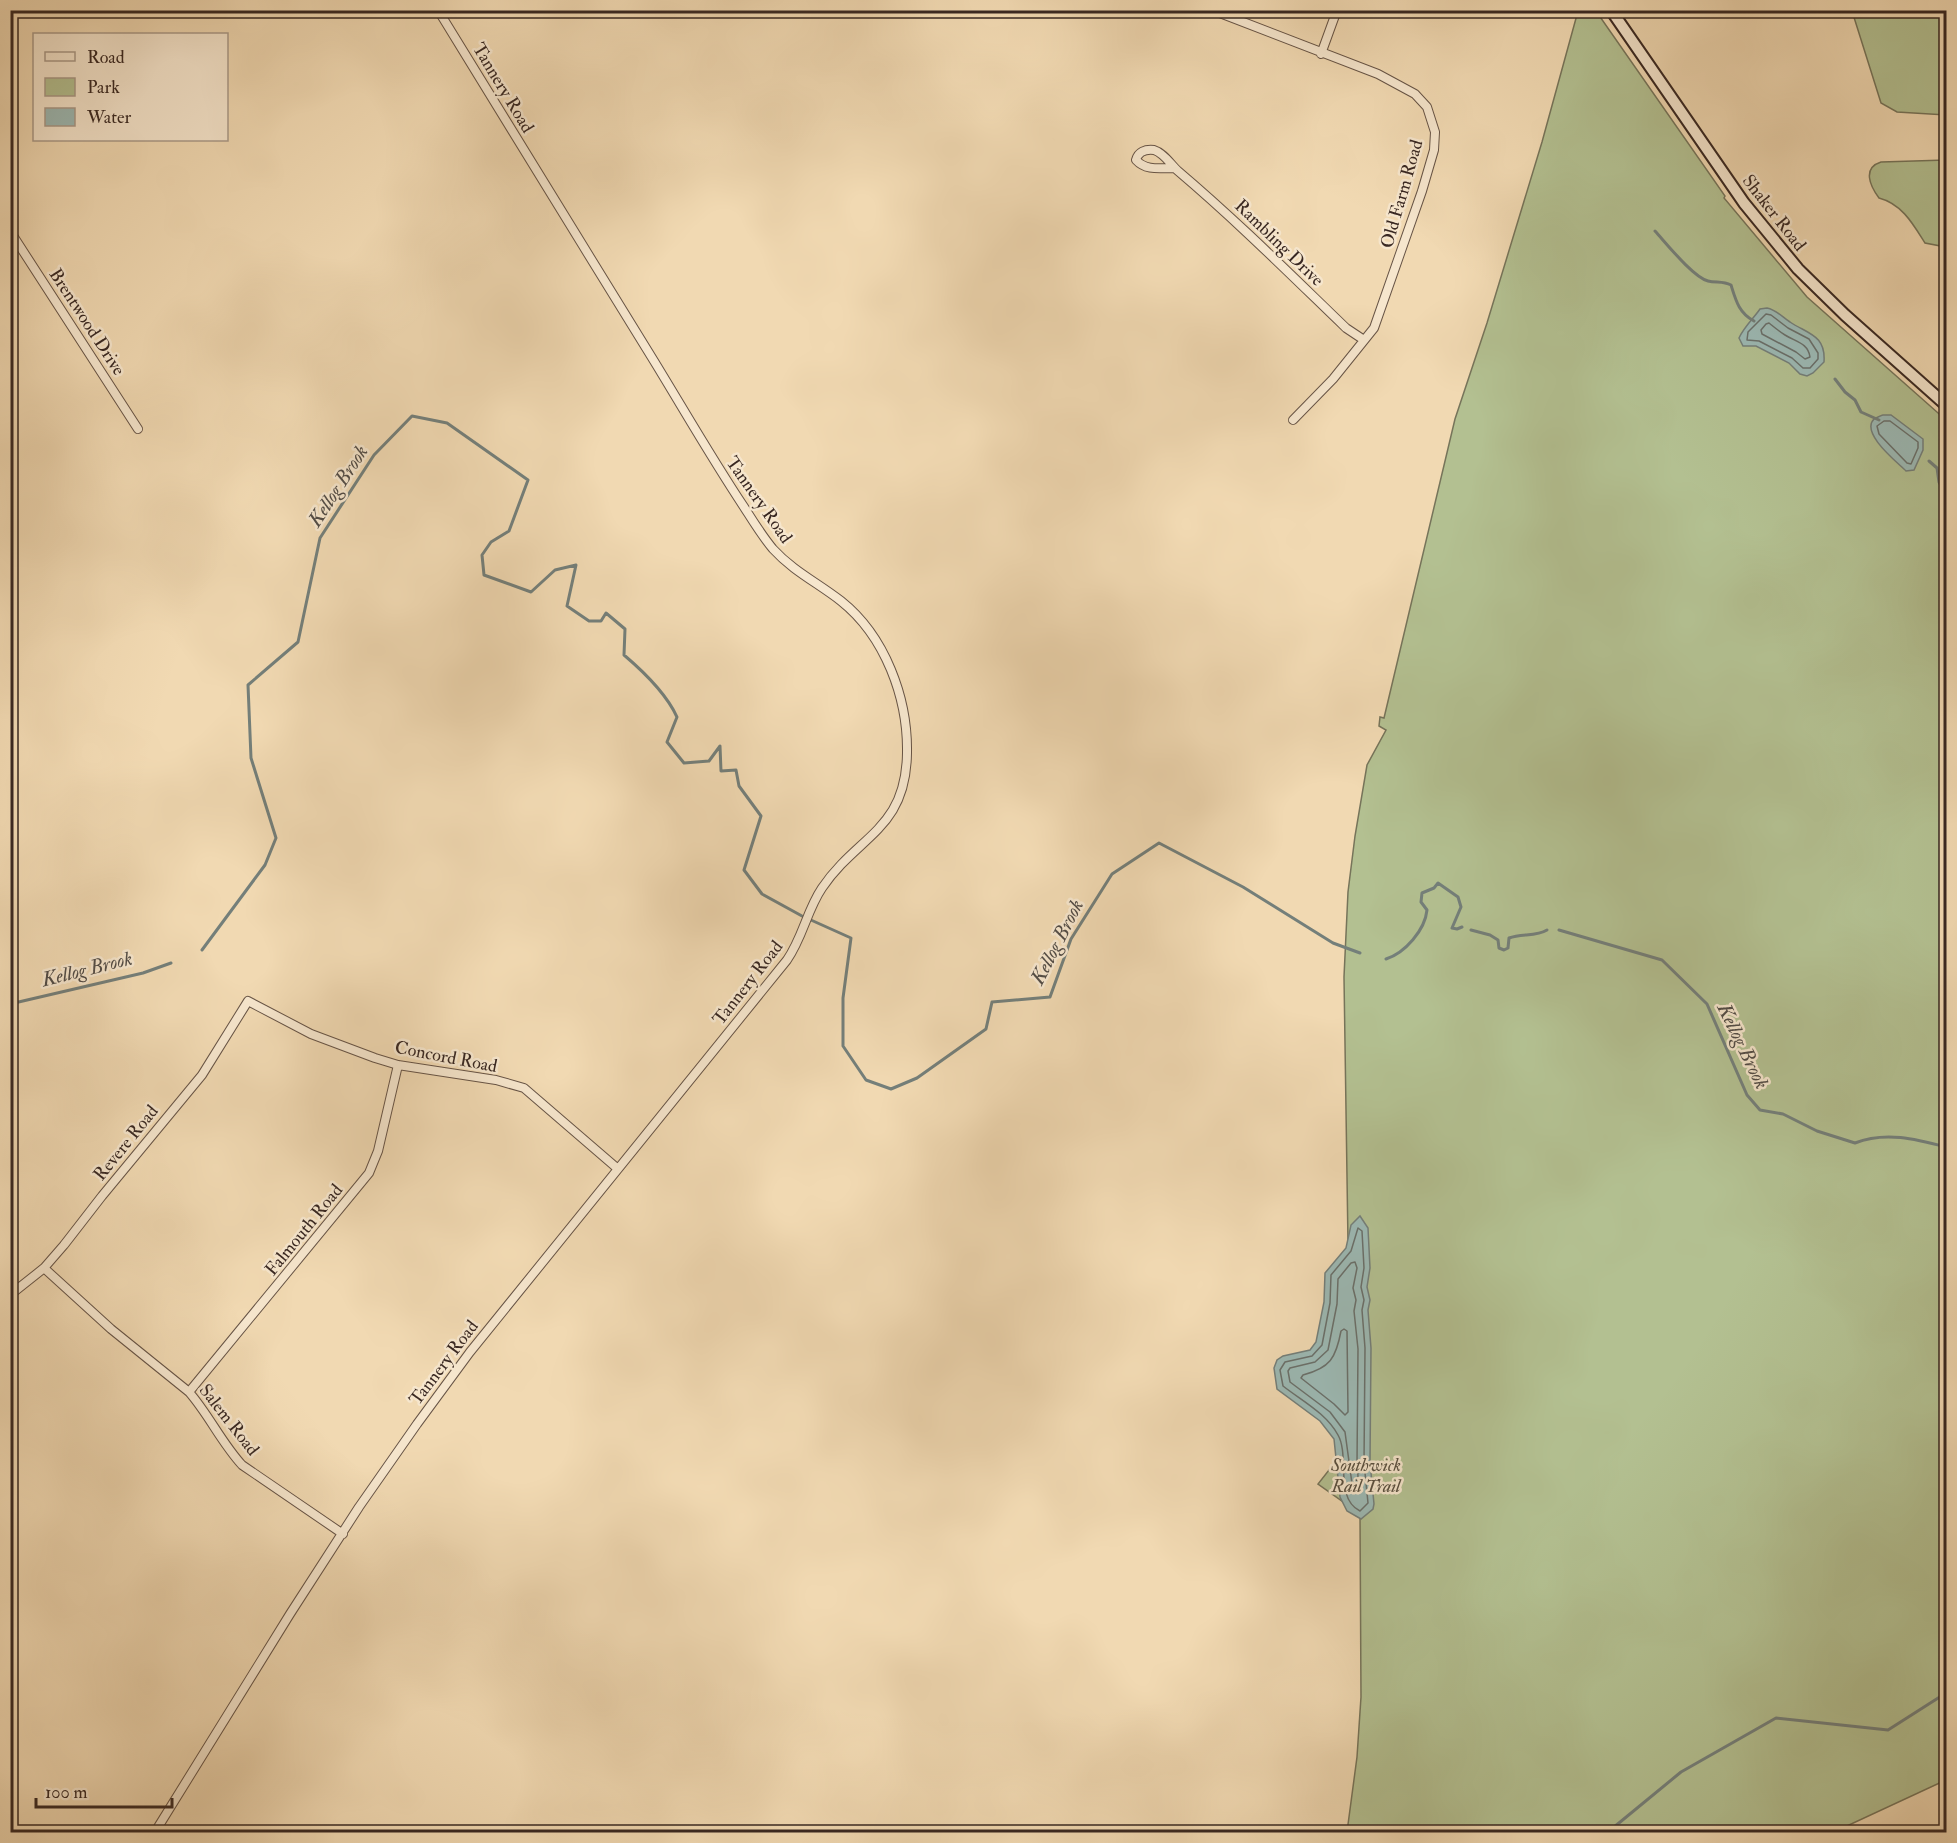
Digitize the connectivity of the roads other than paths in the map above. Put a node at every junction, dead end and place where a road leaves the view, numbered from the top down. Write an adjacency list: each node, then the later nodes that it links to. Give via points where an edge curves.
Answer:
1 (438, 10): 14 (street, Tannery Road, via 707,452 762,535 791,567 840,600 862,621 878,645 904,708 907,752 898,802 884,824 826,882 794,950)
2 (1212, 10): 5 (street, Old Farm Road)
3 (1337, 10): 5 (street)
4 (1611, 10): 9 (street, Shaker Road, via 1744,203 1798,269)
5 (1321, 54): 8 (street, Old Farm Road, via 1378,74 1416,94 1427,107 1435,132 1422,191 1383,306)
6 (1174, 168): 8 (street, Rambling Drive, via 1214,201 1346,328)
7 (10, 231): 11 (street, Brentwood Drive)
8 (1364, 340): 10 (street, Old Farm Road)
9 (1947, 405)
10 (1293, 420)
11 (138, 429)
12 (251, 1002): 13 (street, Concord Road, via 310,1034); 15 (street, Revere Road, via 248,1001 191,1089)
13 (398, 1065): 14 (street, Concord Road, via 524,1088); 17 (street, Falmouth Road, via 369,1173)
14 (618, 1169): 18 (street, Tannery Road, via 470,1352 384,1470)
15 (44, 1268): 16 (street, Revere Road); 17 (street, Salem Road)
16 (10, 1295)
17 (189, 1392): 18 (street, Salem Road, via 242,1465)
18 (343, 1534): 19 (street, Tannery Road)
19 (155, 1833)

